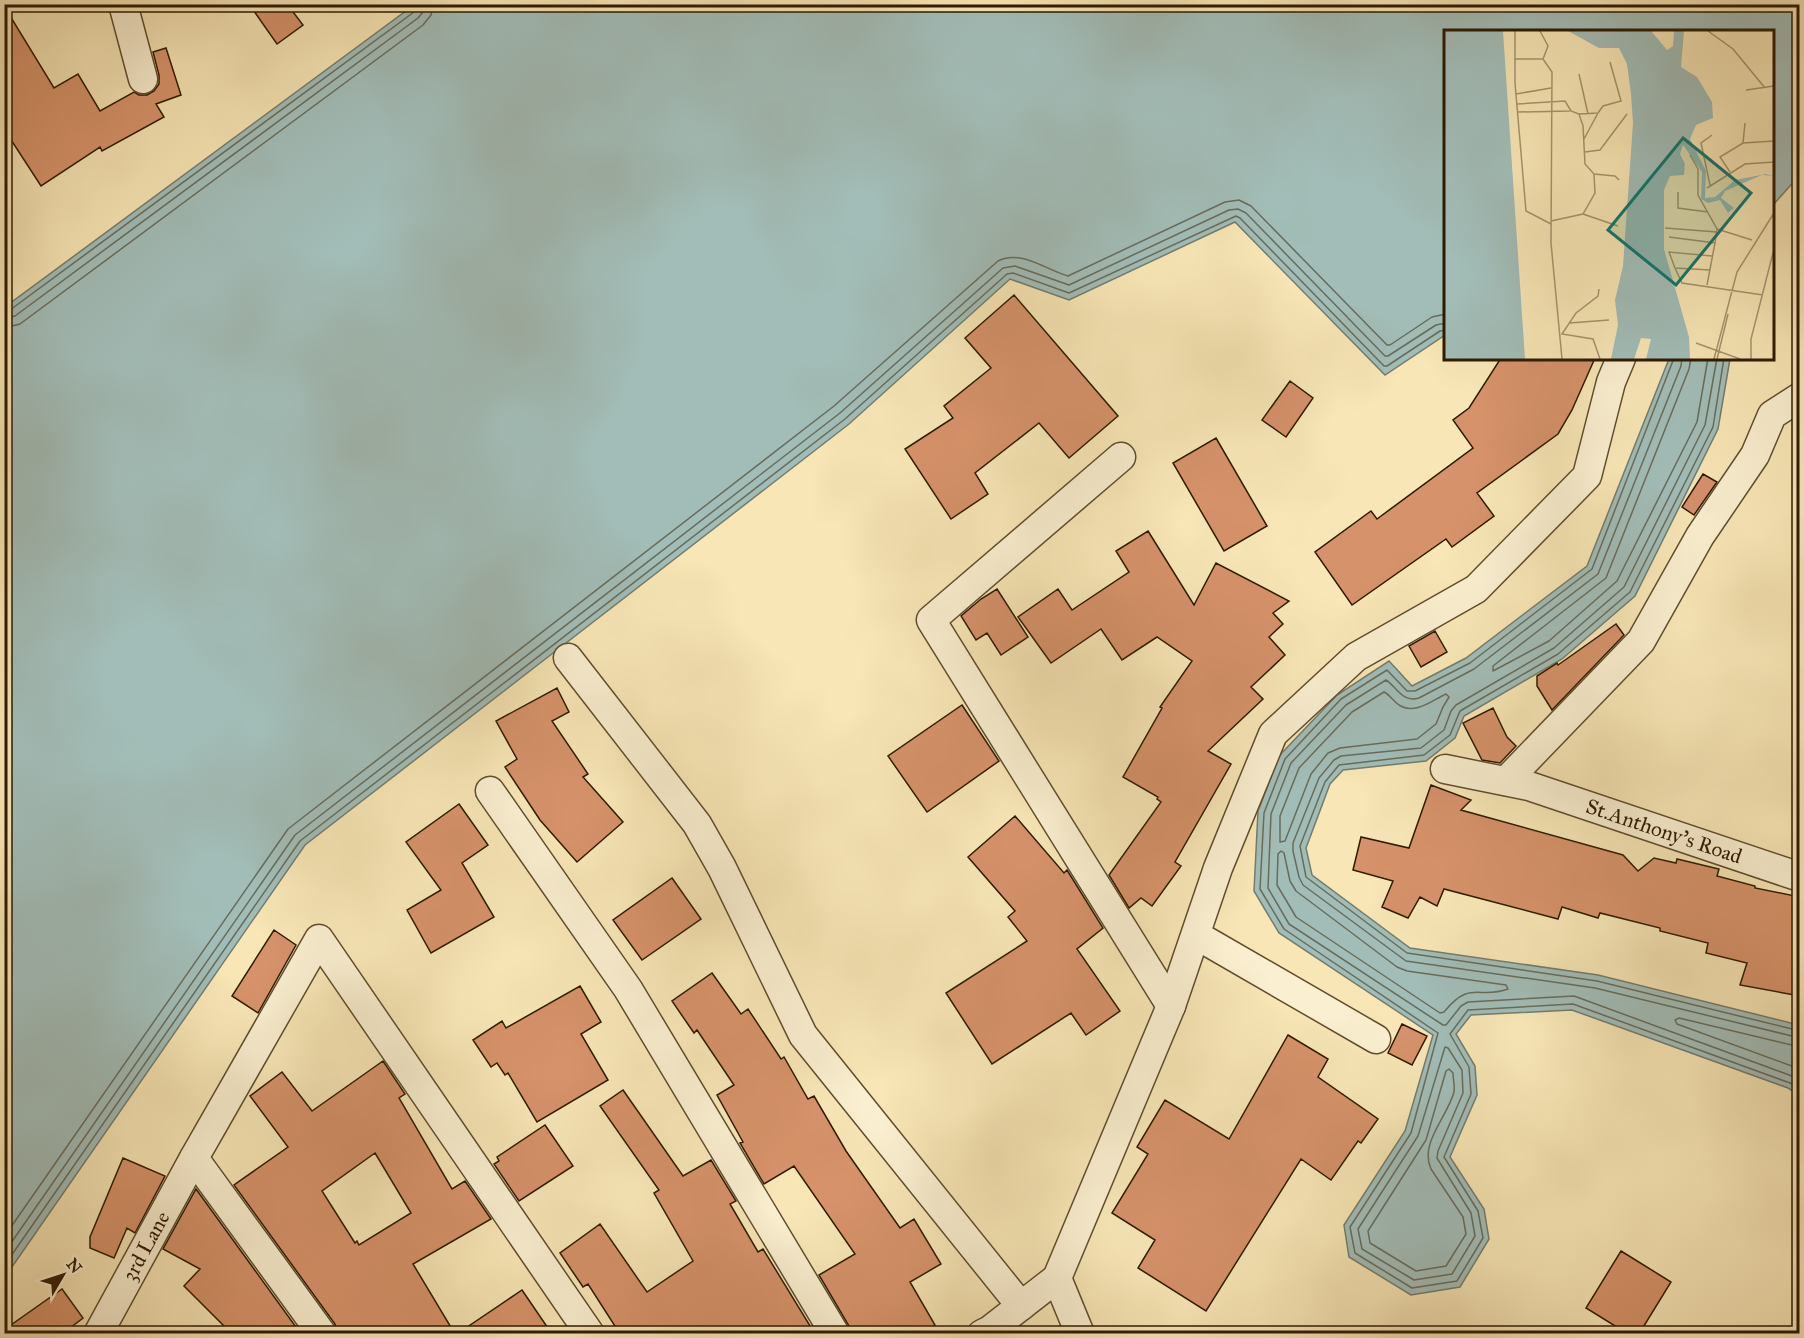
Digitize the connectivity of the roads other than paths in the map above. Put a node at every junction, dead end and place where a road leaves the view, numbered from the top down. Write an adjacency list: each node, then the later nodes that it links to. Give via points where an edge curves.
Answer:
1 (123, 4): 2 (street)
2 (143, 79)
3 (1620, 360): 11 (street, via 1587,476 1476,589 1356,657 1273,734 1218,868)
4 (1800, 397): 8 (street, via 1772,415 1755,455 1700,536 1641,641)
5 (1121, 457): 12 (street, via 931,620)
6 (568, 658): 16 (street, via 697,824 803,1035)
7 (1445, 770): 8 (street, St.Anthony's Road)
8 (1517, 784): 10 (street, St.Anthony's Road)
9 (490, 791): 20 (street, via 628,989)
10 (1800, 877)
11 (1196, 935): 12 (street); 13 (street)
12 (1171, 1006): 15 (street)
13 (1376, 1040)
14 (194, 1158): 17 (street, 3rd Lane); 18 (street); 19 (street, 3rd Lane, via 319,939)
15 (1057, 1278): 16 (street); 22 (street)
16 (1021, 1306): 21 (street)
17 (98, 1334)
18 (322, 1334)
19 (590, 1334)
20 (835, 1334)
21 (982, 1334)
22 (1080, 1334)

